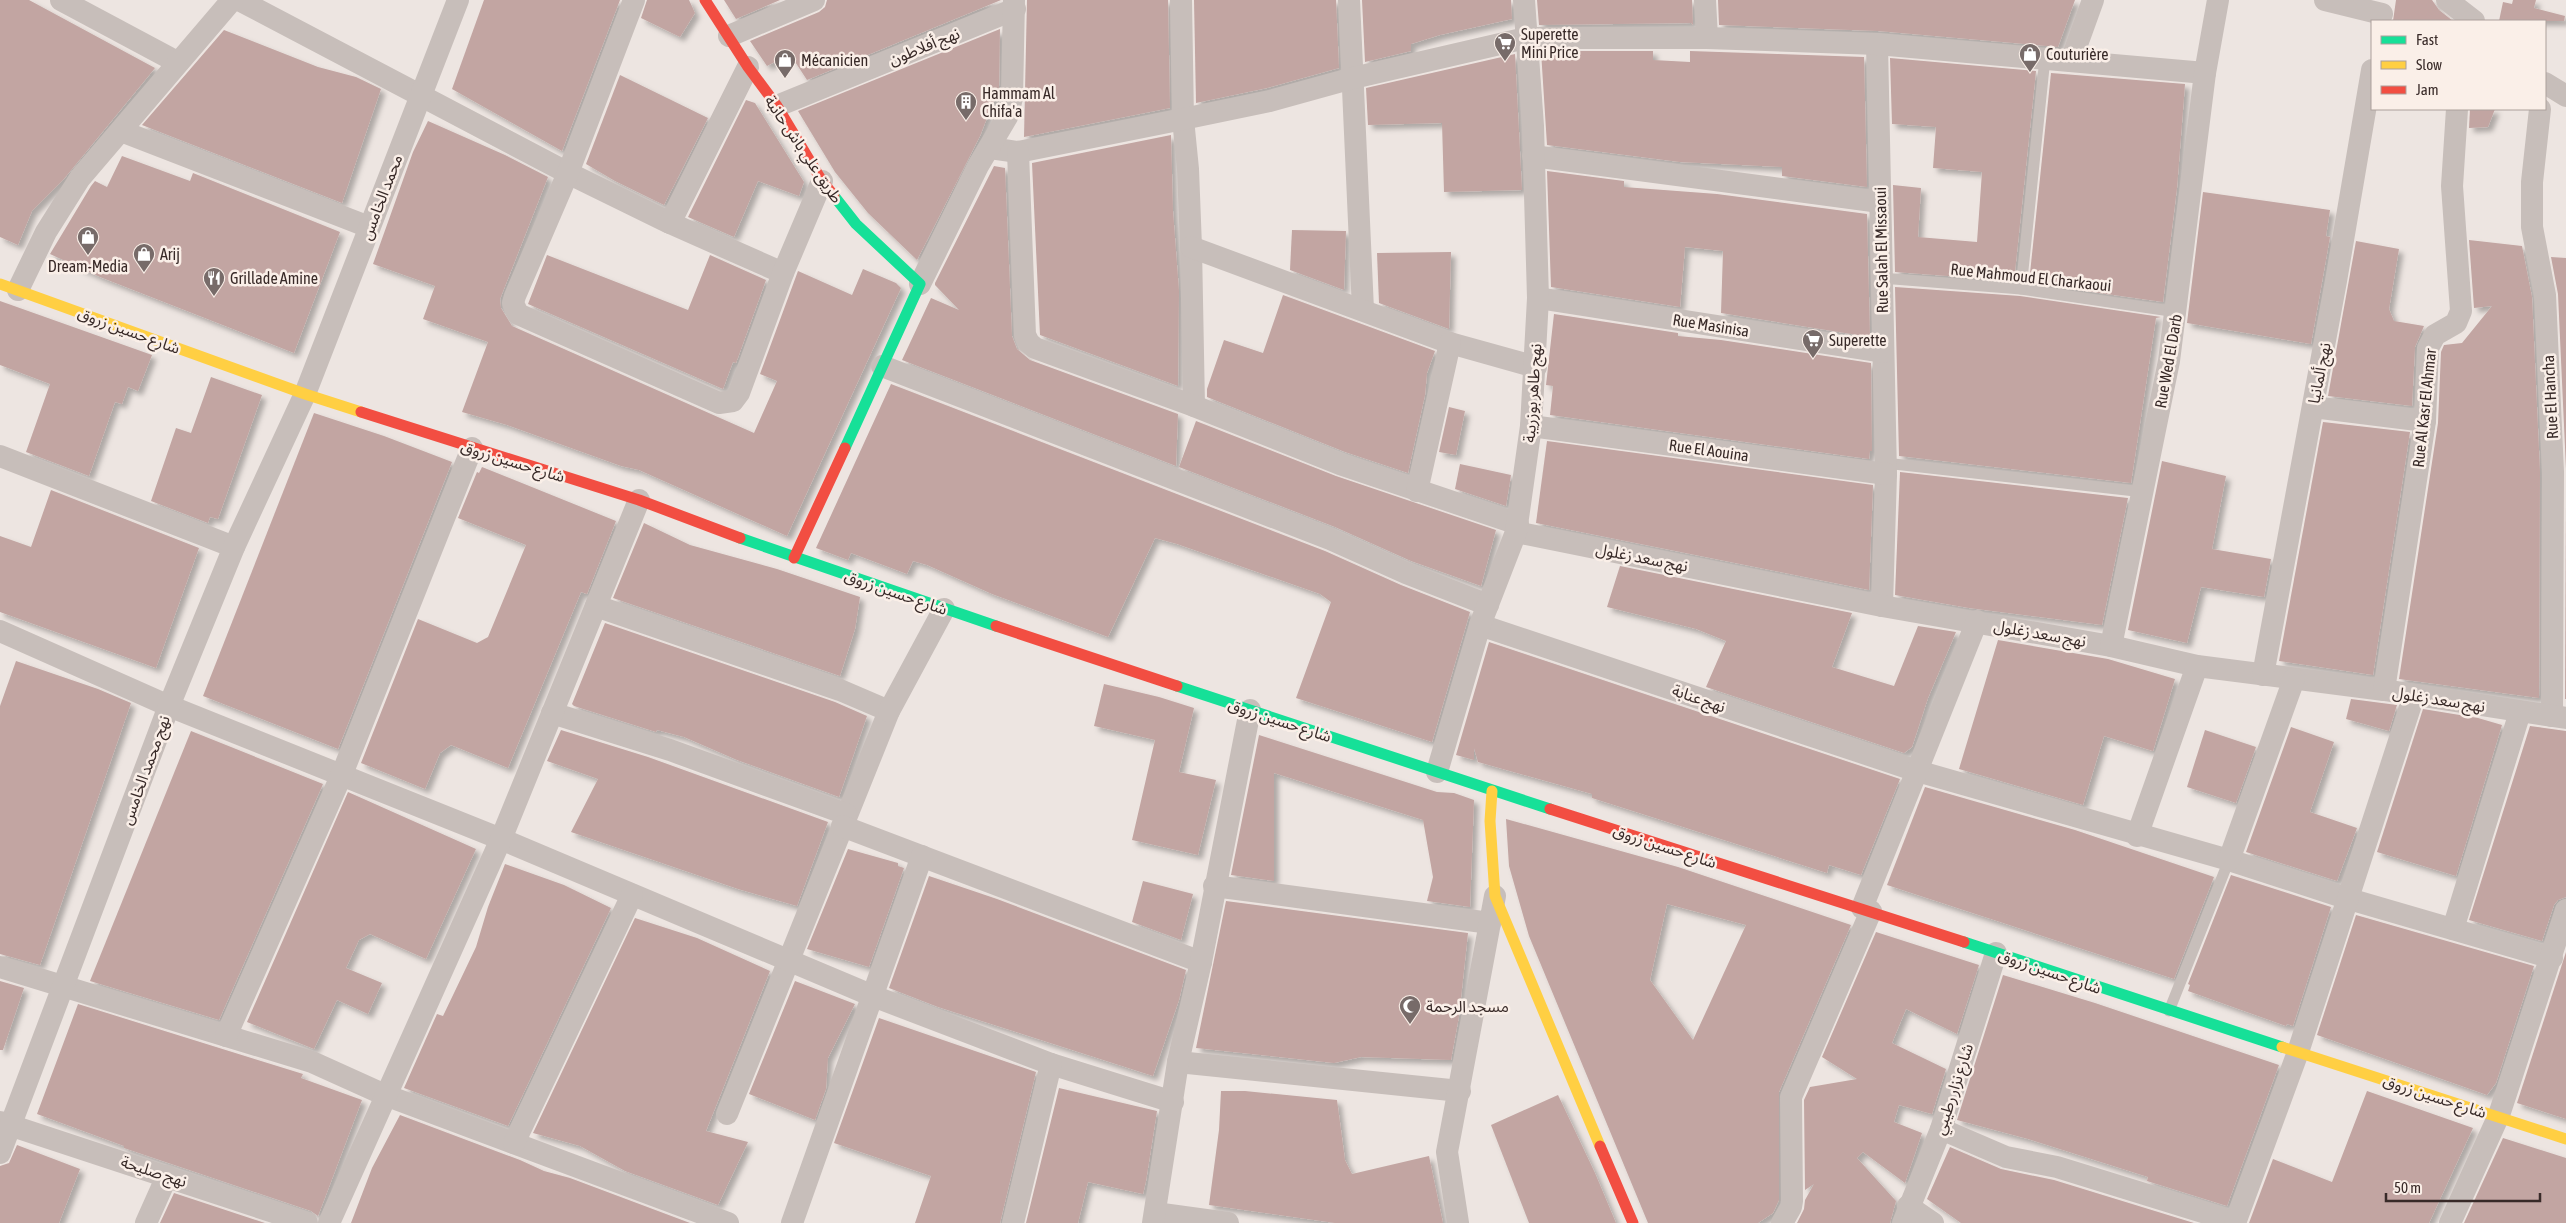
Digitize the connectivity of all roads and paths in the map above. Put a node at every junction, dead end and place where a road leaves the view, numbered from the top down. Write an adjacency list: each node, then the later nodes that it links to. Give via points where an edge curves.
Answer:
1 (61, 0): 25 (street)
2 (232, 0): 25 (street)
3 (239, 0): 31 (street)
4 (458, 0): 31 (street, محمد الخامس)
5 (634, 0): 41 (street)
6 (705, 0): 19 (street, طريق علي باش حانبة)
7 (814, 0): 19 (street)
8 (1181, 0): 36 (street)
9 (1349, 0): 29 (street)
10 (1524, 0): 20 (street, نهج طاهر بوزريبة)
11 (1704, 0): 21 (street)
12 (2093, 0): 24 (street)
13 (2218, 0): 27 (street, Rue Wed El Darb)
14 (2325, 0): 17 (street)
15 (2447, 0): 18 (street)
16 (1015, 5): 33 (street, نهج أفلاطون); 38 (street, via 1012,98 1007,117)
17 (2382, 12)
18 (2471, 16)
19 (729, 36): 26 (street, طريق علي باش حانبة)
20 (1526, 38): 21 (street); 29 (street); 40 (street, نهج طاهر بوزريبة)
21 (1707, 38): 22 (street)
22 (1877, 44): 23 (street); 43 (street, Rue Salah El Missaoui)
23 (2045, 58): 24 (street); 51 (lane)
24 (2071, 61): 27 (street)
25 (177, 62): 37 (street)
26 (748, 67): 33 (street, طريق علي باش حانبة); 44 (street)
27 (2205, 73): 54 (street, Rue Wed El Darb)
28 (2371, 76): 61 (street, نهج ألمانيا)
29 (1353, 78): 36 (street, via 1270,101); 53 (street)
30 (2546, 84): 32 (street)
31 (421, 94): 41 (street); 45 (street, محمد الخامس)
32 (2566, 96)
33 (777, 106): 42 (street, طريق علي باش حانبة)
34 (2457, 110): 62 (street, Rue Al Kasr El Ahmar, via 2452,186 2461,310 2456,323 2435,335 2430,342)
35 (2540, 110): 90 (street, Rue El Hancha, via 2532,182 2532,227 2545,295)
36 (1183, 119): 39 (street); 46 (street)
37 (121, 131): 45 (street); 50 (street, via 80,178)
38 (990, 148): 39 (street); 49 (street)
39 (1018, 152): 60 (street, نهج سعد زغلول, via 1025,335 1029,343 1042,352)
40 (1533, 156): 43 (street); 52 (street, نهج طاهر بوزريبة)
41 (568, 173): 44 (street); 47 (street, via 515,296 513,303 518,314 727,404 739,392)
42 (822, 181): 47 (street); 49 (street, طريق علي باش حانبة, via 856,224)
43 (1880, 202): 48 (street, Rue Salah El Missaoui)
44 (670, 224): 47 (street)
45 (369, 227): 59 (street, محمد الخامس)
46 (1191, 247): 53 (street); 60 (street)
47 (783, 274)
48 (1881, 278): 51 (lane, Rue Mahmoud El Charkaoui); 56 (street, Rue Salah El Missaoui)
49 (920, 284): 57 (street)
50 (9, 287): 59 (street, شارع حسين زروق)
51 (2022, 289): 54 (lane, Rue Mahmoud El Charkaoui)
52 (1538, 298): 56 (street, Rue Masinisa); 58 (street, نهج طاهر بوزريبة)
53 (1363, 310): 55 (street)
54 (2177, 312): 68 (street, Rue Wed El Darb)
55 (1450, 342): 58 (street); 67 (street)
56 (1883, 352): 66 (street, Rue Salah El Missaoui)
57 (882, 366): 72 (street); 76 (street, نهج عنابة, via 1330,539 1406,573)
58 (1536, 367): 63 (street, نهج طاهر بوزريبة)
59 (305, 394): 64 (street, شارع حسين زروق); 71 (street, نهج محمد الخامس)
60 (1194, 406): 67 (street, نهج سعد زغلول, via 1340,464)
61 (2313, 407): 62 (street); 81 (street, نهج ألمانيا)
62 (2425, 422): 83 (street, Rue Al Kasr El Ahmar)
63 (1532, 426): 66 (street, Rue El Aouina); 70 (street, نهج طاهر بوزريبة)
64 (472, 448): 69 (street, شارع حسين زروق); 93 (street)
65 (0, 456): 71 (street)
66 (1886, 468): 68 (lane); 74 (street, Rue Salah El Missaoui)
67 (1418, 490): 70 (street, نهج سعد زغلول)
68 (2144, 492): 79 (street, Rue Wed El Darb)
69 (639, 500): 72 (street, شارع حسين زروق); 73 (street)
70 (1517, 528): 74 (street, نهج سعد زغلول); 76 (street, نهج طاهر بوزريبة)
71 (234, 547): 85 (street, نهج محمد الخامس)
72 (794, 558): 75 (street, شارع حسين زروق)
73 (596, 606): 87 (street, via 848,693); 89 (street)
74 (1882, 606): 77 (street, نهج سعد زغلول)
75 (944, 609): 86 (street, شارع حسين زروق); 87 (street)
76 (1484, 615): 91 (street, نهج عنابة); 92 (street, نهج طاهر بوزريبة)
77 (1976, 621): 79 (street, نهج سعد زغلول); 91 (street)
78 (0, 631): 85 (street)
79 (2111, 646): 80 (street, نهج سعد زغلول)
80 (2198, 666): 81 (street, نهج سعد زغلول); 96 (street)
81 (2263, 675): 82 (street, نهج سعد زغلول)
82 (2294, 679): 83 (street, نهج سعد زغلول); 99 (street)
83 (2384, 690): 84 (street, نهج سعد زغلول)
84 (2414, 695): 88 (street, نهج سعد زغلول); 103 (street)
85 (169, 706): 93 (street); 113 (street, نهج محمد الخامس)
86 (1250, 710): 92 (street, شارع حسين زروق); 100 (street)
87 (889, 711): 95 (street)
88 (2520, 712): 90 (street, نهج سعد زغلول); 107 (street)
89 (552, 713): 95 (street, via 670,750); 97 (street)
90 (2559, 717)
91 (1917, 771): 96 (street, نهج عنابة); 104 (street)
92 (1437, 772): 94 (street, شارع حسين زروق)
93 (342, 774): 97 (street); 116 (street)
94 (1492, 791): 102 (street, via 1490,820); 104 (street, شارع حسين زروق)
95 (844, 820): 98 (street); 110 (street)
96 (2137, 836): 99 (street, نهج عنابة)
97 (501, 838): 101 (street); 121 (street)
98 (922, 856): 111 (street); 114 (street)
99 (2228, 860): 103 (street, نهج عنابة); 115 (lane)
100 (1214, 886): 106 (street); 111 (street)
101 (632, 895): 110 (street); 128 (street)
102 (1495, 896): 106 (street); 141 (street)
103 (2350, 899): 107 (street, نهج عنابة); 117 (street)
104 (1867, 910): 108 (street, شارع حسين زروق); 142 (street, via 1791,1097 1792,1200)
105 (2566, 910): 109 (street)
106 (1490, 923): 120 (street)
107 (2453, 929): 109 (street, نهج عنابة)
108 (1996, 952): 115 (street, شارع حسين زروق); 126 (street, شارع نزار رطيبي)
109 (2552, 958): 124 (street)
110 (789, 961): 114 (street); 123 (street)
111 (1201, 962): 118 (street)
112 (0, 967): 113 (street)
113 (64, 987): 116 (street); 125 (street, نهج محمد الخامس)
114 (873, 996): 119 (street); 137 (street)
115 (2169, 1011): 117 (street, شارع حسين زروق)
116 (226, 1036): 121 (street, via 312,1062)
117 (2298, 1052): 124 (street, شارع حسين زروق); 144 (street)
118 (1178, 1062): 120 (street); 122 (street)
119 (1051, 1064): 122 (street); 138 (street)
120 (1460, 1091): 140 (street, via 1446,1152)
121 (385, 1095): 128 (street); 135 (street)
122 (1173, 1102): 132 (street)
123 (727, 1114)
124 (2499, 1116): 127 (street, شارع حسين زروق); 145 (street)
125 (5, 1123): 129 (street, نهج محمد الخامس); 130 (street, نهج صليحة)
126 (1941, 1130): 131 (street, شارع نزار رطيبي); 144 (street, via 2006,1157 2057,1167)
127 (2566, 1139)
128 (514, 1143): 136 (street)
129 (0, 1153)
130 (167, 1176): 133 (street); 134 (street, نهج صليحة)
131 (1905, 1215): 143 (street)
132 (1154, 1218): 139 (street)
133 (146, 1223)
134 (308, 1223)
135 (329, 1223)
136 (728, 1223)
137 (792, 1223)
138 (1012, 1223)
139 (1228, 1223)
140 (1458, 1223)
141 (1633, 1223)
142 (1782, 1223)
143 (1933, 1223)
144 (2235, 1223)
145 (2450, 1223)

